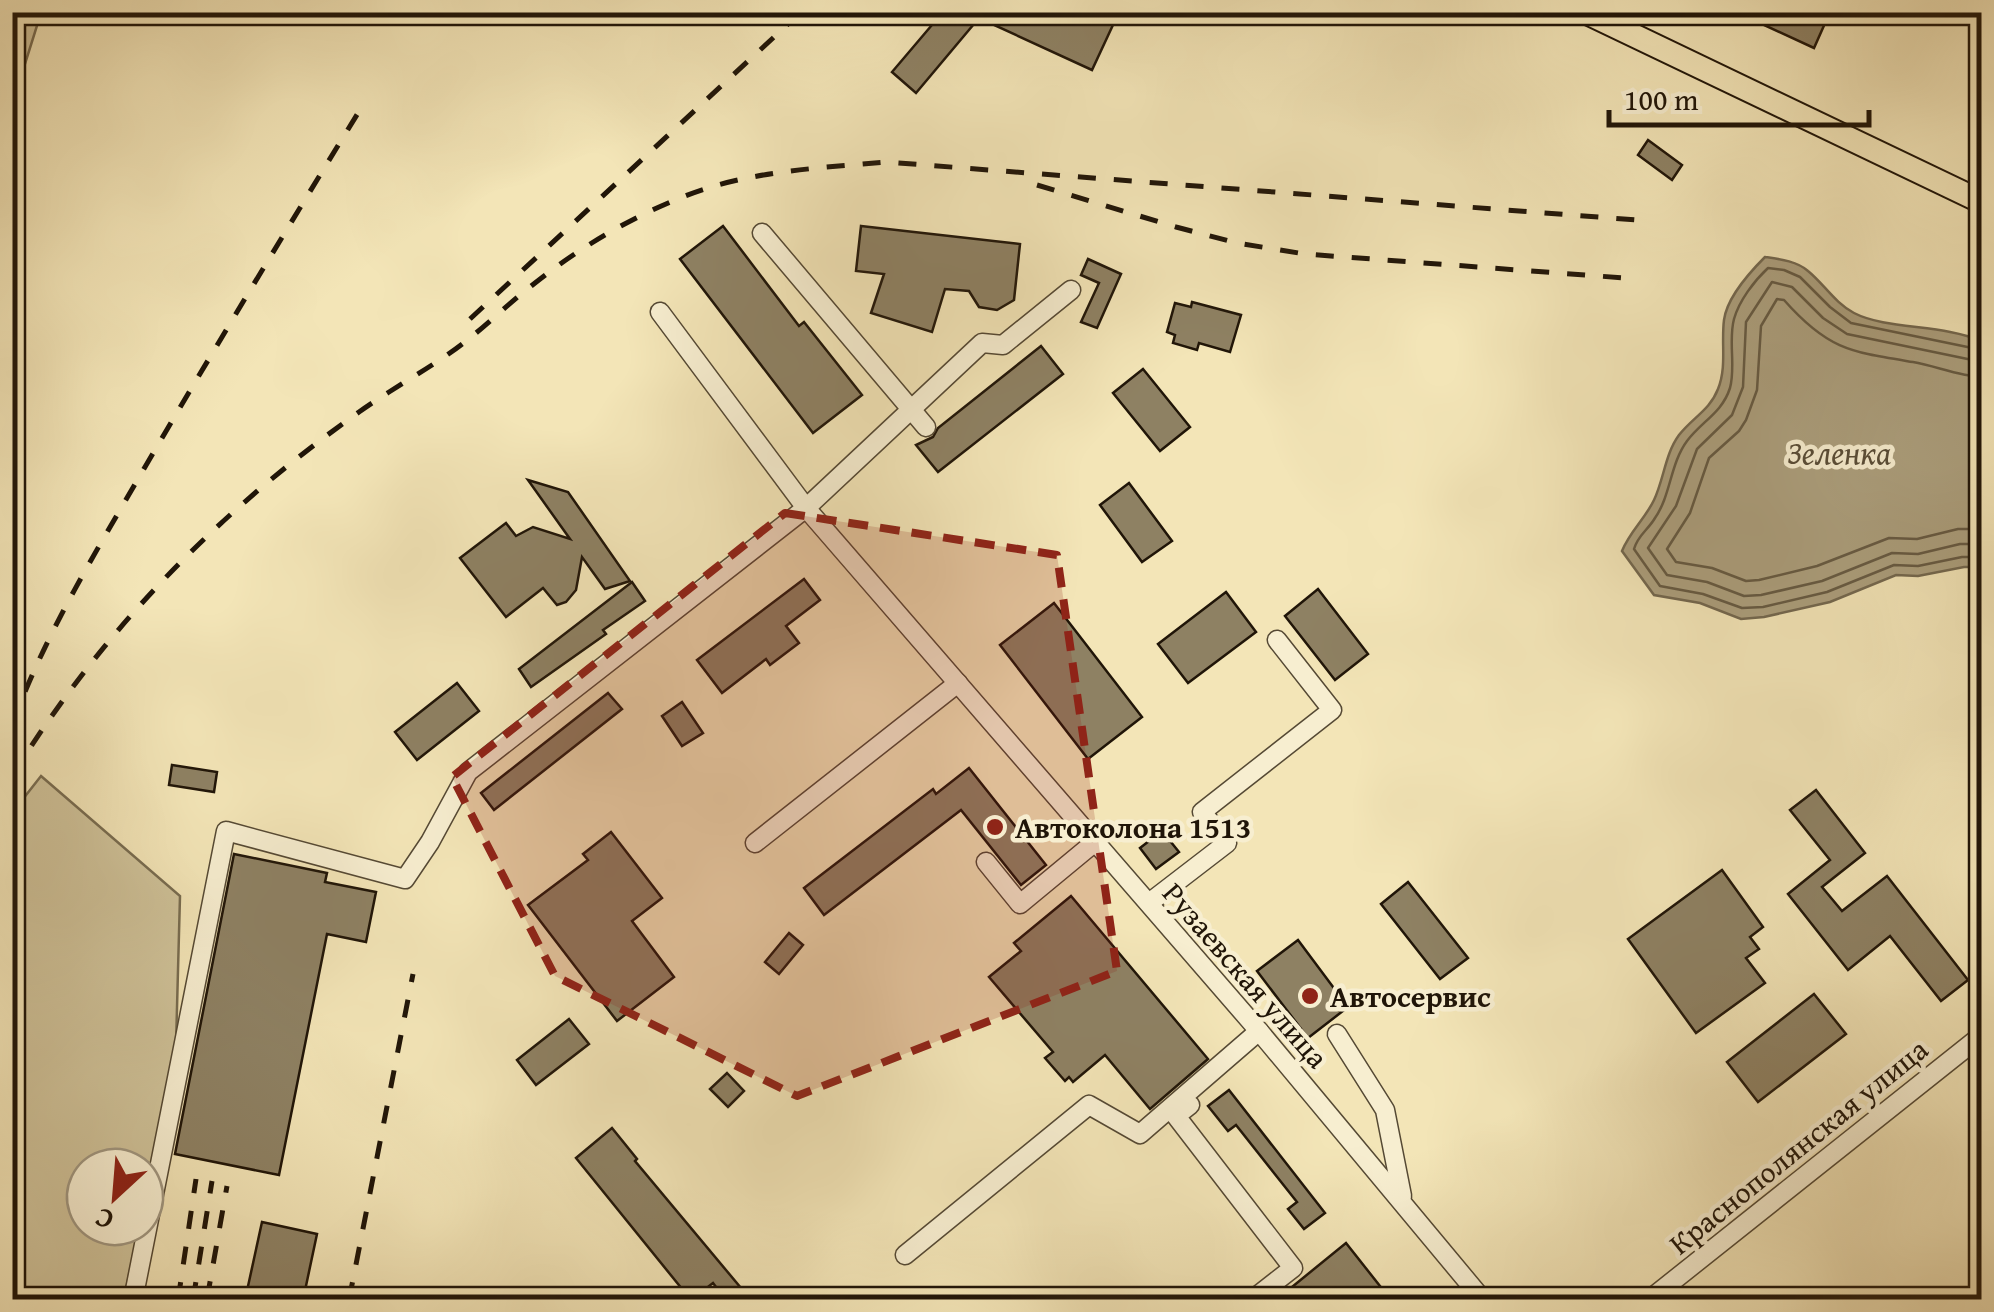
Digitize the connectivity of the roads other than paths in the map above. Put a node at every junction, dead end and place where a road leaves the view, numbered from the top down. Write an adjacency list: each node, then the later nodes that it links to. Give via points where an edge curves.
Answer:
1 (1584, 12): 2 (main road)
2 (1982, 202)
3 (762, 233): 6 (street)
4 (1071, 290): 6 (street, via 1002,346 982,343)
5 (660, 312): 8 (street, Рузаевская улица)
6 (912, 410): 7 (street); 8 (street)
7 (926, 427)
8 (806, 508): 10 (street, Рузаевская улица); 20 (street, via 468,772 405,879 226,831)
9 (1277, 640): 14 (street, via 1332,710 1202,812 1227,843)
10 (958, 683): 11 (street); 12 (street, Рузаевская улица)
11 (755, 842)
12 (1096, 842): 13 (street, via 1020,904); 14 (street, Рузаевская улица)
13 (986, 862)
14 (1149, 903): 17 (street, Рузаевская улица)
15 (1337, 1034): 18 (street, via 1385,1110)
16 (1982, 1035): 23 (street, Краснополянская улица)
17 (1263, 1036): 18 (street, Рузаевская улица); 19 (street, via 1140,1134 1089,1106); 21 (street, via 1176,1116 1292,1268)
18 (1403, 1201): 22 (street, Рузаевская улица)
19 (905, 1255)
20 (132, 1300)
21 (1252, 1300)
22 (1483, 1300)
23 (1649, 1300)

